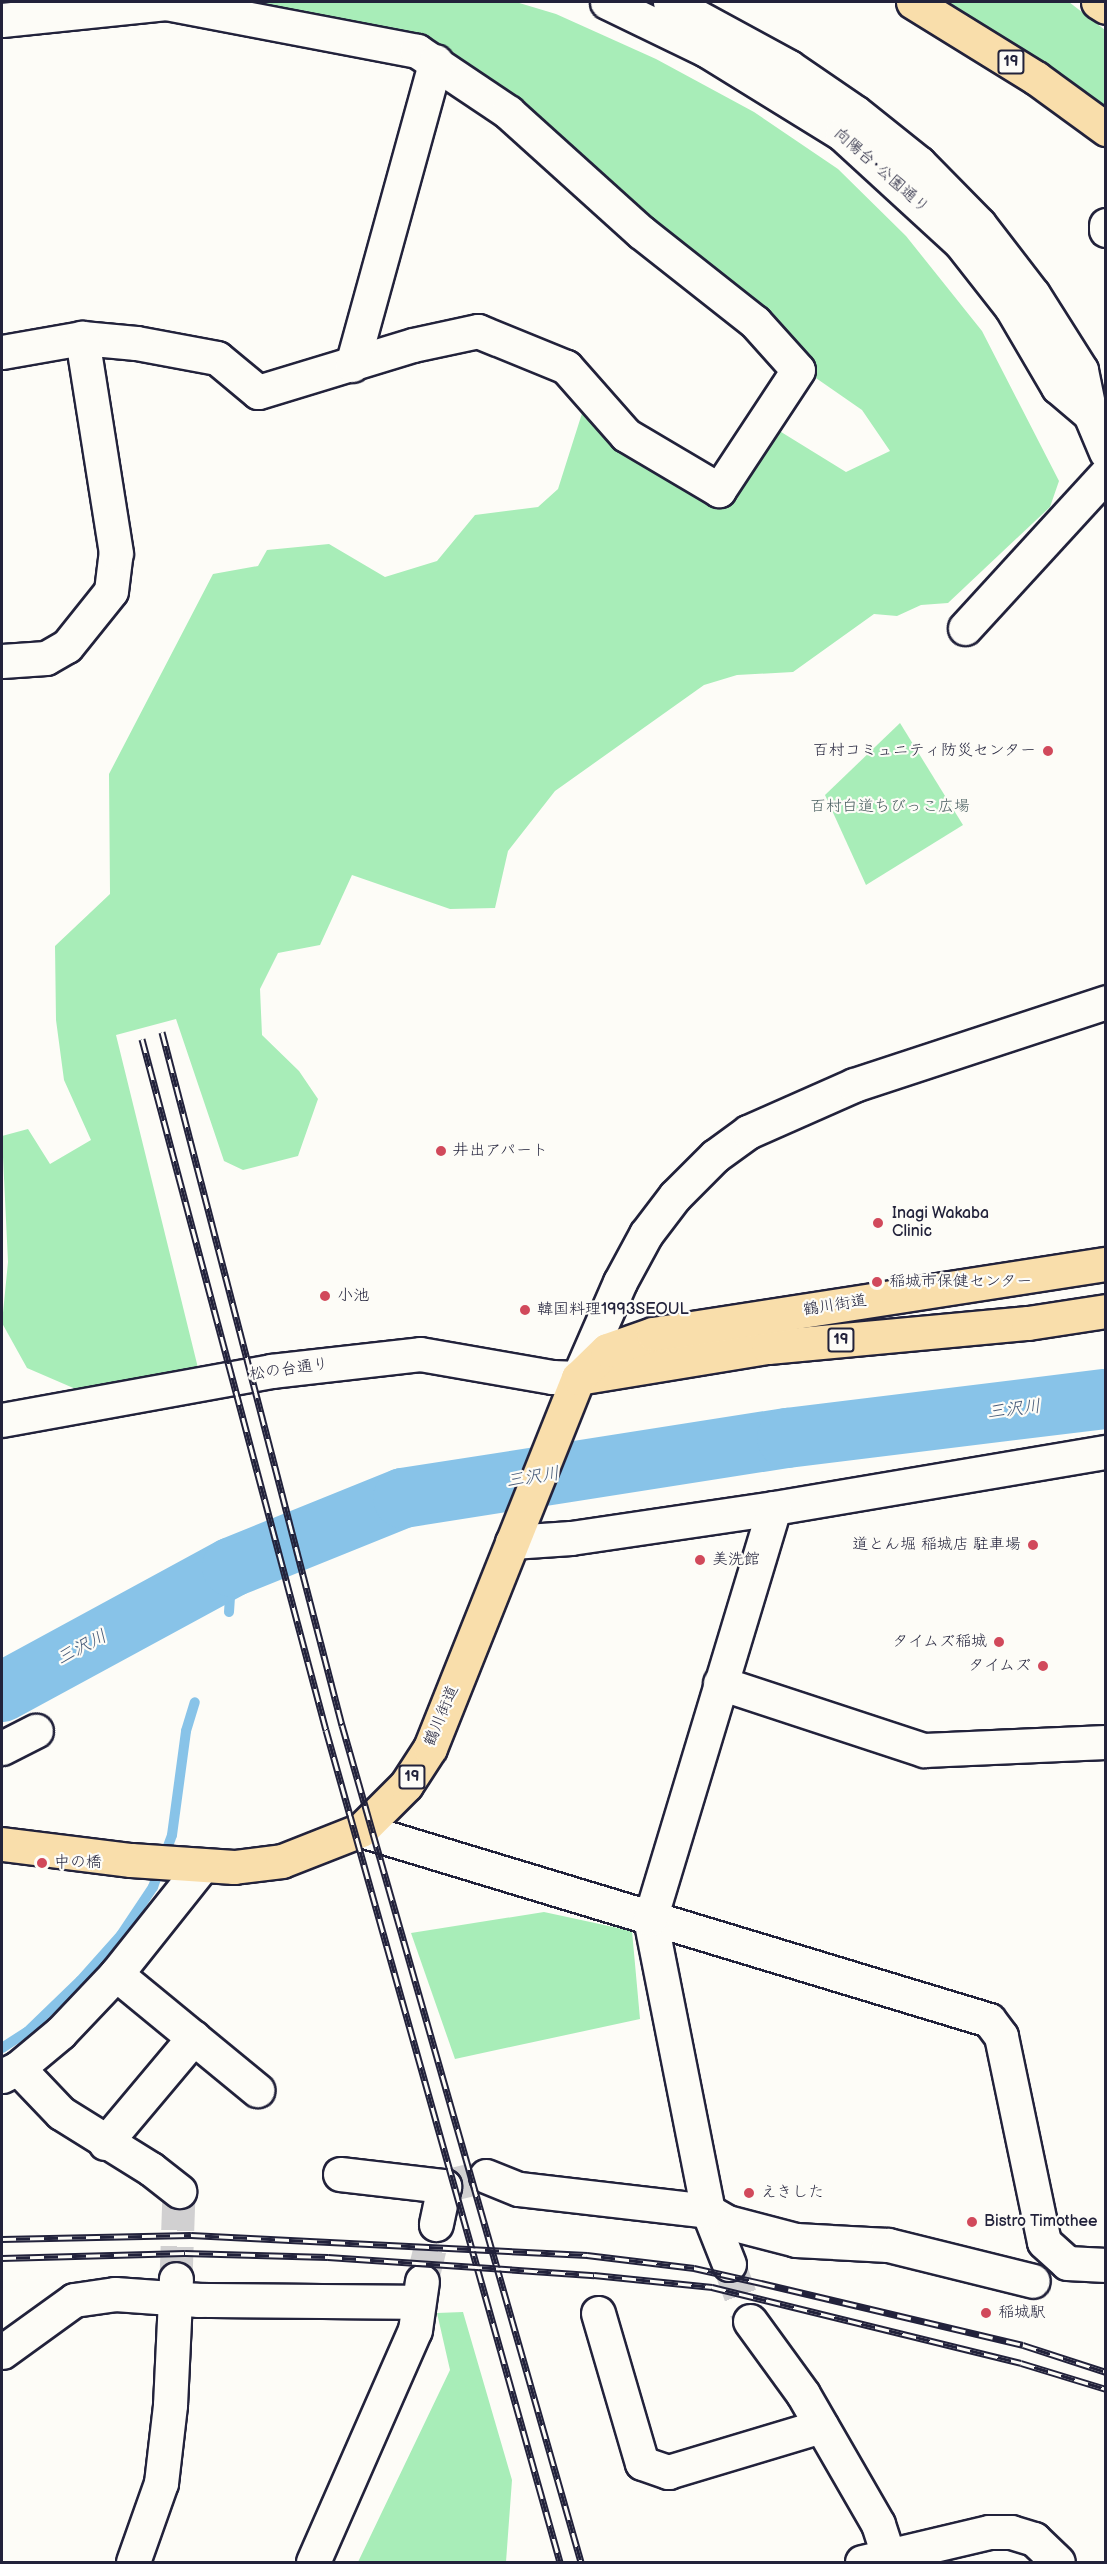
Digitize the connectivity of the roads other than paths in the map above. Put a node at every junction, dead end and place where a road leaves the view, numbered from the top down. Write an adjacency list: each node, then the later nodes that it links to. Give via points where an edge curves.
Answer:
1 (607, 2): 12 (street, 向陽台･公園通り, via 706,50 842,134 960,242 1011,307 1058,387)
2 (670, 2): 12 (street, 向陽台･公園通り, via 789,67 919,163 979,224 1034,294 1081,370)
3 (913, 2): 8 (main road, 19, via 1036,78)
4 (1098, 2): 5 (main road)
5 (1106, 7)
6 (2, 20): 7 (street, via 166,3 417,51)
7 (436, 61): 11 (street); 11 (street, via 508,112 642,232 755,322 798,370 719,490 626,435 566,367 478,331 413,345)
8 (1106, 129)
9 (82, 338): 10 (street); 11 (street, via 217,358 258,392); 16 (street, via 116,553 111,591 67,646 46,658)
10 (2, 352)
11 (352, 365)
12 (1090, 414): 13 (street, 向陽台･公園通り)
13 (1106, 452)
14 (1106, 474): 15 (street)
15 (965, 628)
16 (2, 661)
17 (1106, 1002): 20 (street, via 854,1085 748,1132 715,1156 675,1196 646,1234 620,1282)
18 (1106, 1264): 20 (main road, 鶴川街道 / 19, via 653,1334 607,1350)
19 (1106, 1311): 20 (main road, 鶴川街道 / 19, via 1028,1323 768,1347)
20 (578, 1378): 21 (street, 松の台通り, via 420,1354 271,1371); 24 (main road, 鶴川街道 / 19)
21 (2, 1420)
22 (1106, 1452): 23 (street)
23 (774, 1508): 24 (street, via 571,1538); 25 (street)
24 (516, 1534): 29 (main road, 鶴川街道 / 19, via 430,1748 406,1785)
25 (720, 1683): 27 (street, via 924,1750); 32 (street)
26 (36, 1731): 28 (street)
27 (1106, 1742)
28 (2, 1748)
29 (361, 1830): 31 (main road, 鶴川街道 / 19, via 282,1862); 32 (street)
30 (2, 1844): 31 (main road, 鶴川街道 / 19)
31 (194, 1866): 33 (street)
32 (650, 1918): 41 (street); 44 (street, via 989,2020 1001,2036 1044,2242 1067,2263)
33 (116, 1974): 34 (street); 35 (street, via 60,2033)
34 (194, 2037): 36 (street); 37 (street)
35 (10, 2072): 37 (street)
36 (257, 2090)
37 (105, 2143): 40 (street, via 151,2169)
38 (340, 2174): 42 (street, via 444,2186)
39 (486, 2176): 41 (street, via 519,2188)
40 (179, 2191)
41 (708, 2211): 43 (street); 45 (street, via 727,2222 796,2240 888,2245)
42 (436, 2224)
43 (729, 2264)
44 (1106, 2265)
45 (1033, 2282)
46 (175, 2288): 49 (street, via 74,2300); 52 (street, via 162,2483); 53 (street, via 420,2291 415,2330)
47 (598, 2313): 50 (street, via 642,2463 668,2472)
48 (750, 2321): 50 (street, via 803,2394)
49 (2, 2352)
50 (821, 2426): 51 (street, via 878,2524)
51 (880, 2560): 54 (street, via 989,2532 1011,2532 1034,2539)
52 (133, 2562)
53 (313, 2562)
54 (1058, 2562)

